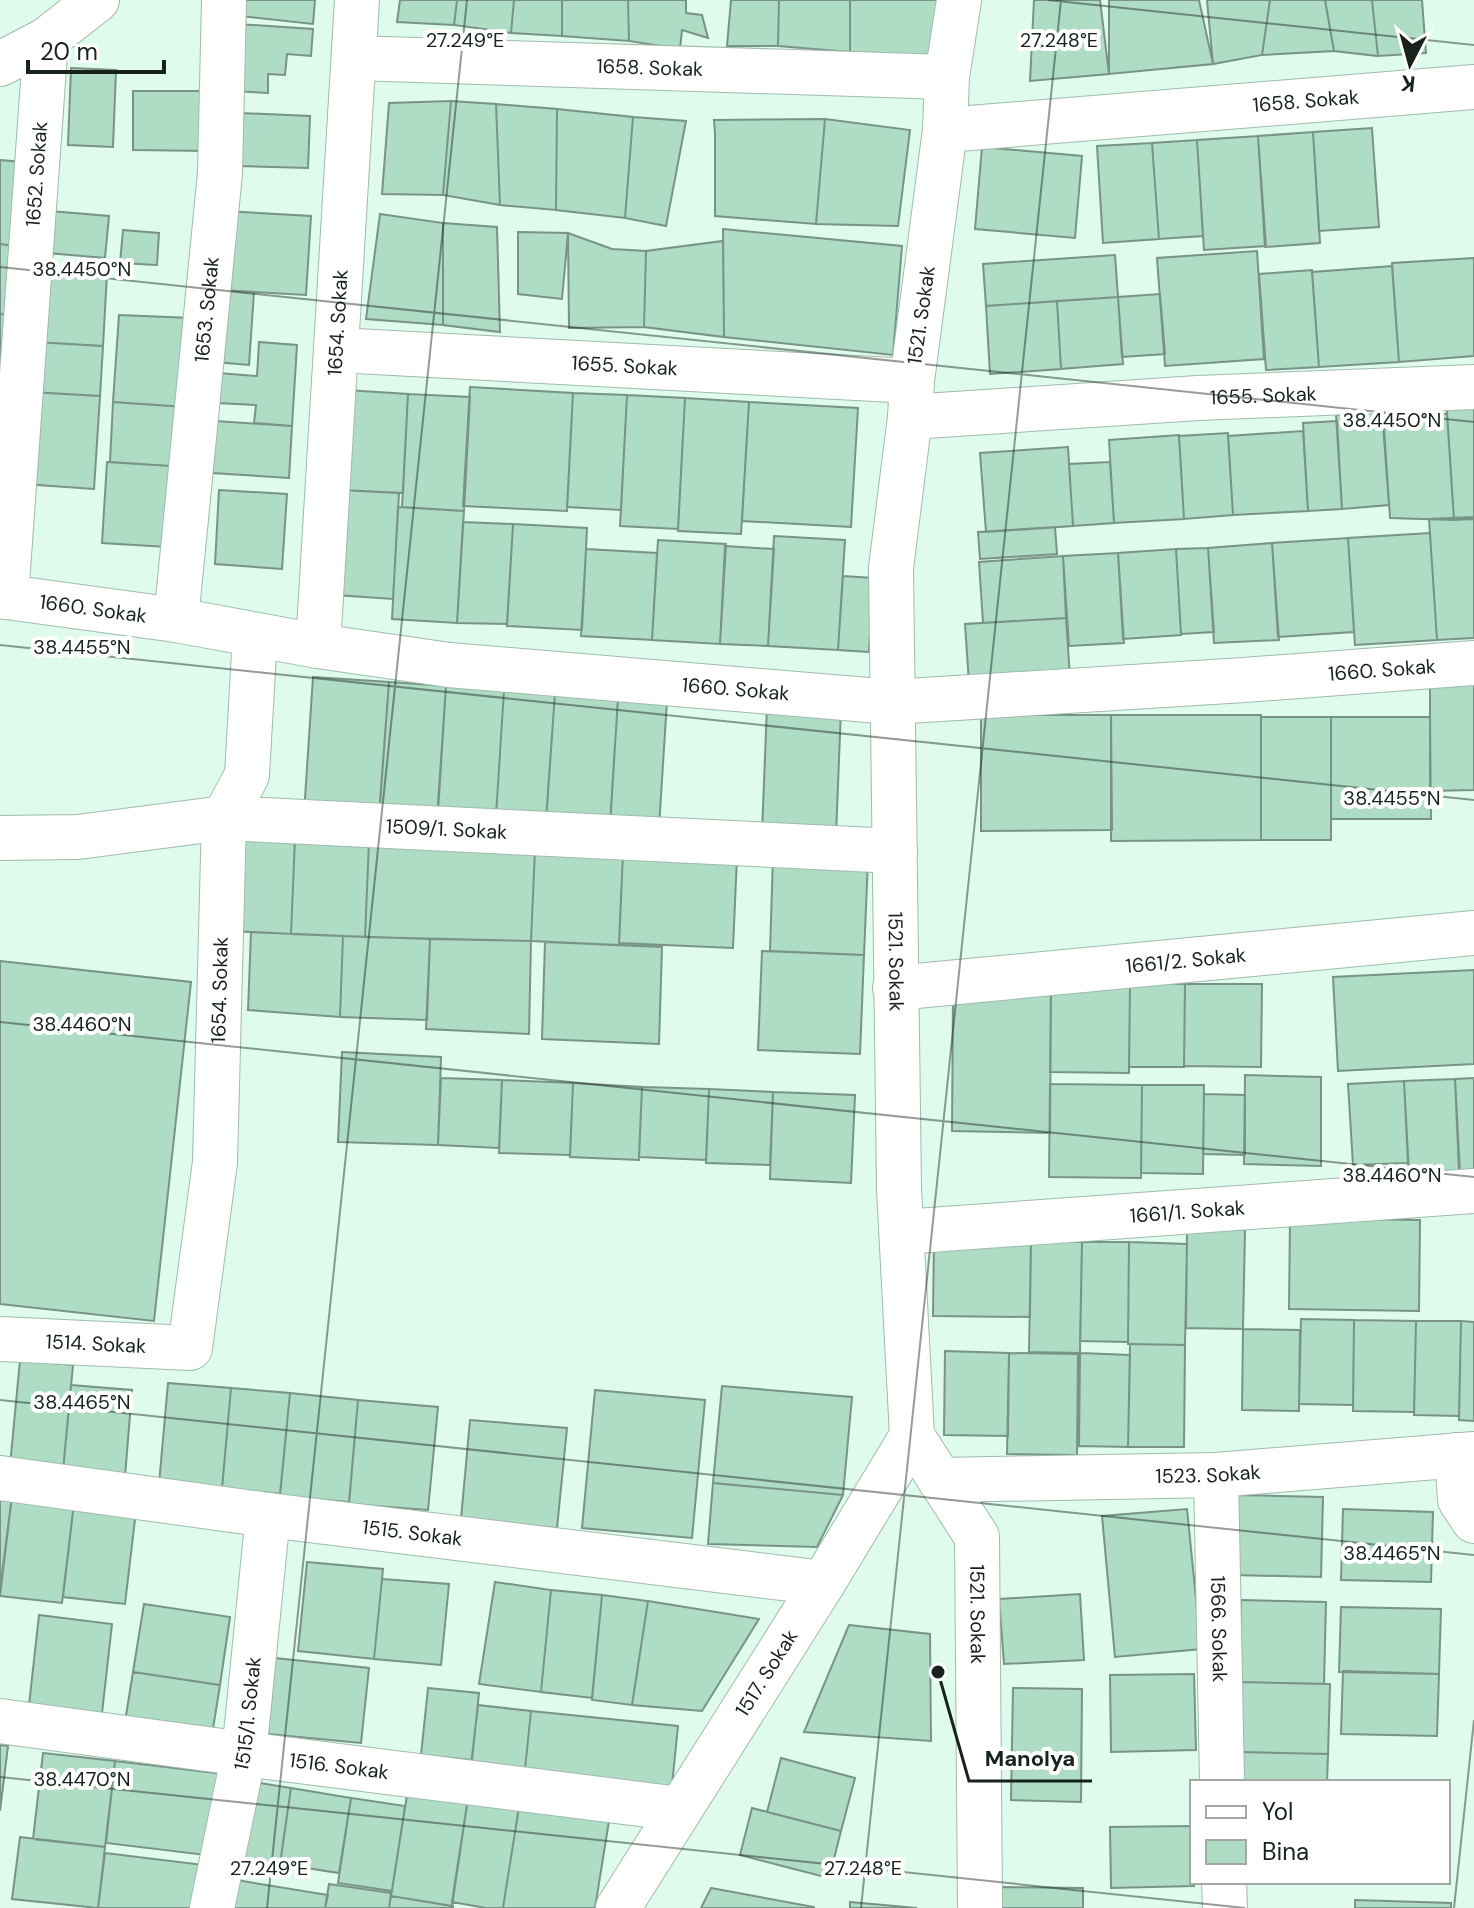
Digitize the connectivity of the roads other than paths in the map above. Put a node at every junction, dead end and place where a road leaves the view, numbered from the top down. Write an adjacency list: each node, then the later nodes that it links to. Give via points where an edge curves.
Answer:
1 (97, 0): 5 (street)
2 (224, 0): 15 (street, 1653. Sokak, via 220,173)
3 (357, 0): 6 (street, 1654. Sokak)
4 (959, 0): 8 (street, 1521. Sokak)
5 (46, 40): 7 (street); 14 (street, 1652. Sokak)
6 (354, 58): 8 (street, 1658. Sokak); 11 (street, 1654. Sokak)
7 (0, 64)
8 (947, 77): 10 (street, 1521. Sokak)
9 (1474, 87): 10 (street, 1658. Sokak)
10 (945, 130): 13 (street, 1521. Sokak)
11 (337, 350): 13 (street, 1655. Sokak); 17 (street, 1654. Sokak)
12 (1474, 387): 13 (street, 1655. Sokak, via 1198,398)
13 (911, 399): 19 (street, 1521. Sokak, via 891,568)
14 (3, 596): 15 (street, 1660. Sokak)
15 (176, 620): 16 (street, 1660. Sokak)
16 (255, 635): 17 (street, 1660. Sokak); 20 (street, 1654. Sokak, via 247,775)
17 (318, 646): 19 (street, 1660. Sokak, via 449,665)
18 (1474, 663): 19 (street, 1660. Sokak)
19 (892, 702): 22 (street, 1521. Sokak)
20 (224, 818): 21 (street, 1509/1. Sokak, via 78,837); 22 (street, 1509/1. Sokak); 28 (street, 1654. Sokak, via 215,1162)
21 (0, 838)
22 (895, 851): 24 (street, 1521. Sokak)
23 (1474, 933): 24 (street, 1661/2. Sokak)
24 (895, 988): 26 (street, 1521. Sokak)
25 (1474, 1191): 26 (street, 1661/1. Sokak)
26 (902, 1232): 29 (street, 1521. Sokak)
27 (0, 1339): 28 (street, 1514. Sokak)
28 (190, 1348)
29 (912, 1436): 33 (street, 1521. Sokak); 36 (street, 1517. Sokak)
30 (1465, 1455): 31 (street, 1523. Sokak); 35 (street, via 1460,1500)
31 (1216, 1475): 33 (street, 1523. Sokak); 39 (street, 1566. Sokak)
32 (0, 1478): 34 (street, 1515. Sokak)
33 (940, 1480): 44 (street, 1521. Sokak, via 977,1537)
34 (268, 1515): 36 (street, 1515. Sokak); 38 (street, 1515/1. Sokak)
35 (1474, 1521)
36 (823, 1583): 40 (street, 1517. Sokak)
37 (0, 1721): 38 (street, 1516. Sokak)
38 (244, 1754): 40 (street, 1516. Sokak); 42 (street, 1515/1. Sokak)
39 (1222, 1780)
40 (679, 1809): 43 (street, 1517. Sokak)
41 (1224, 1884): 45 (street)
42 (212, 1908)
43 (618, 1908)
44 (980, 1908)
45 (1225, 1908)

